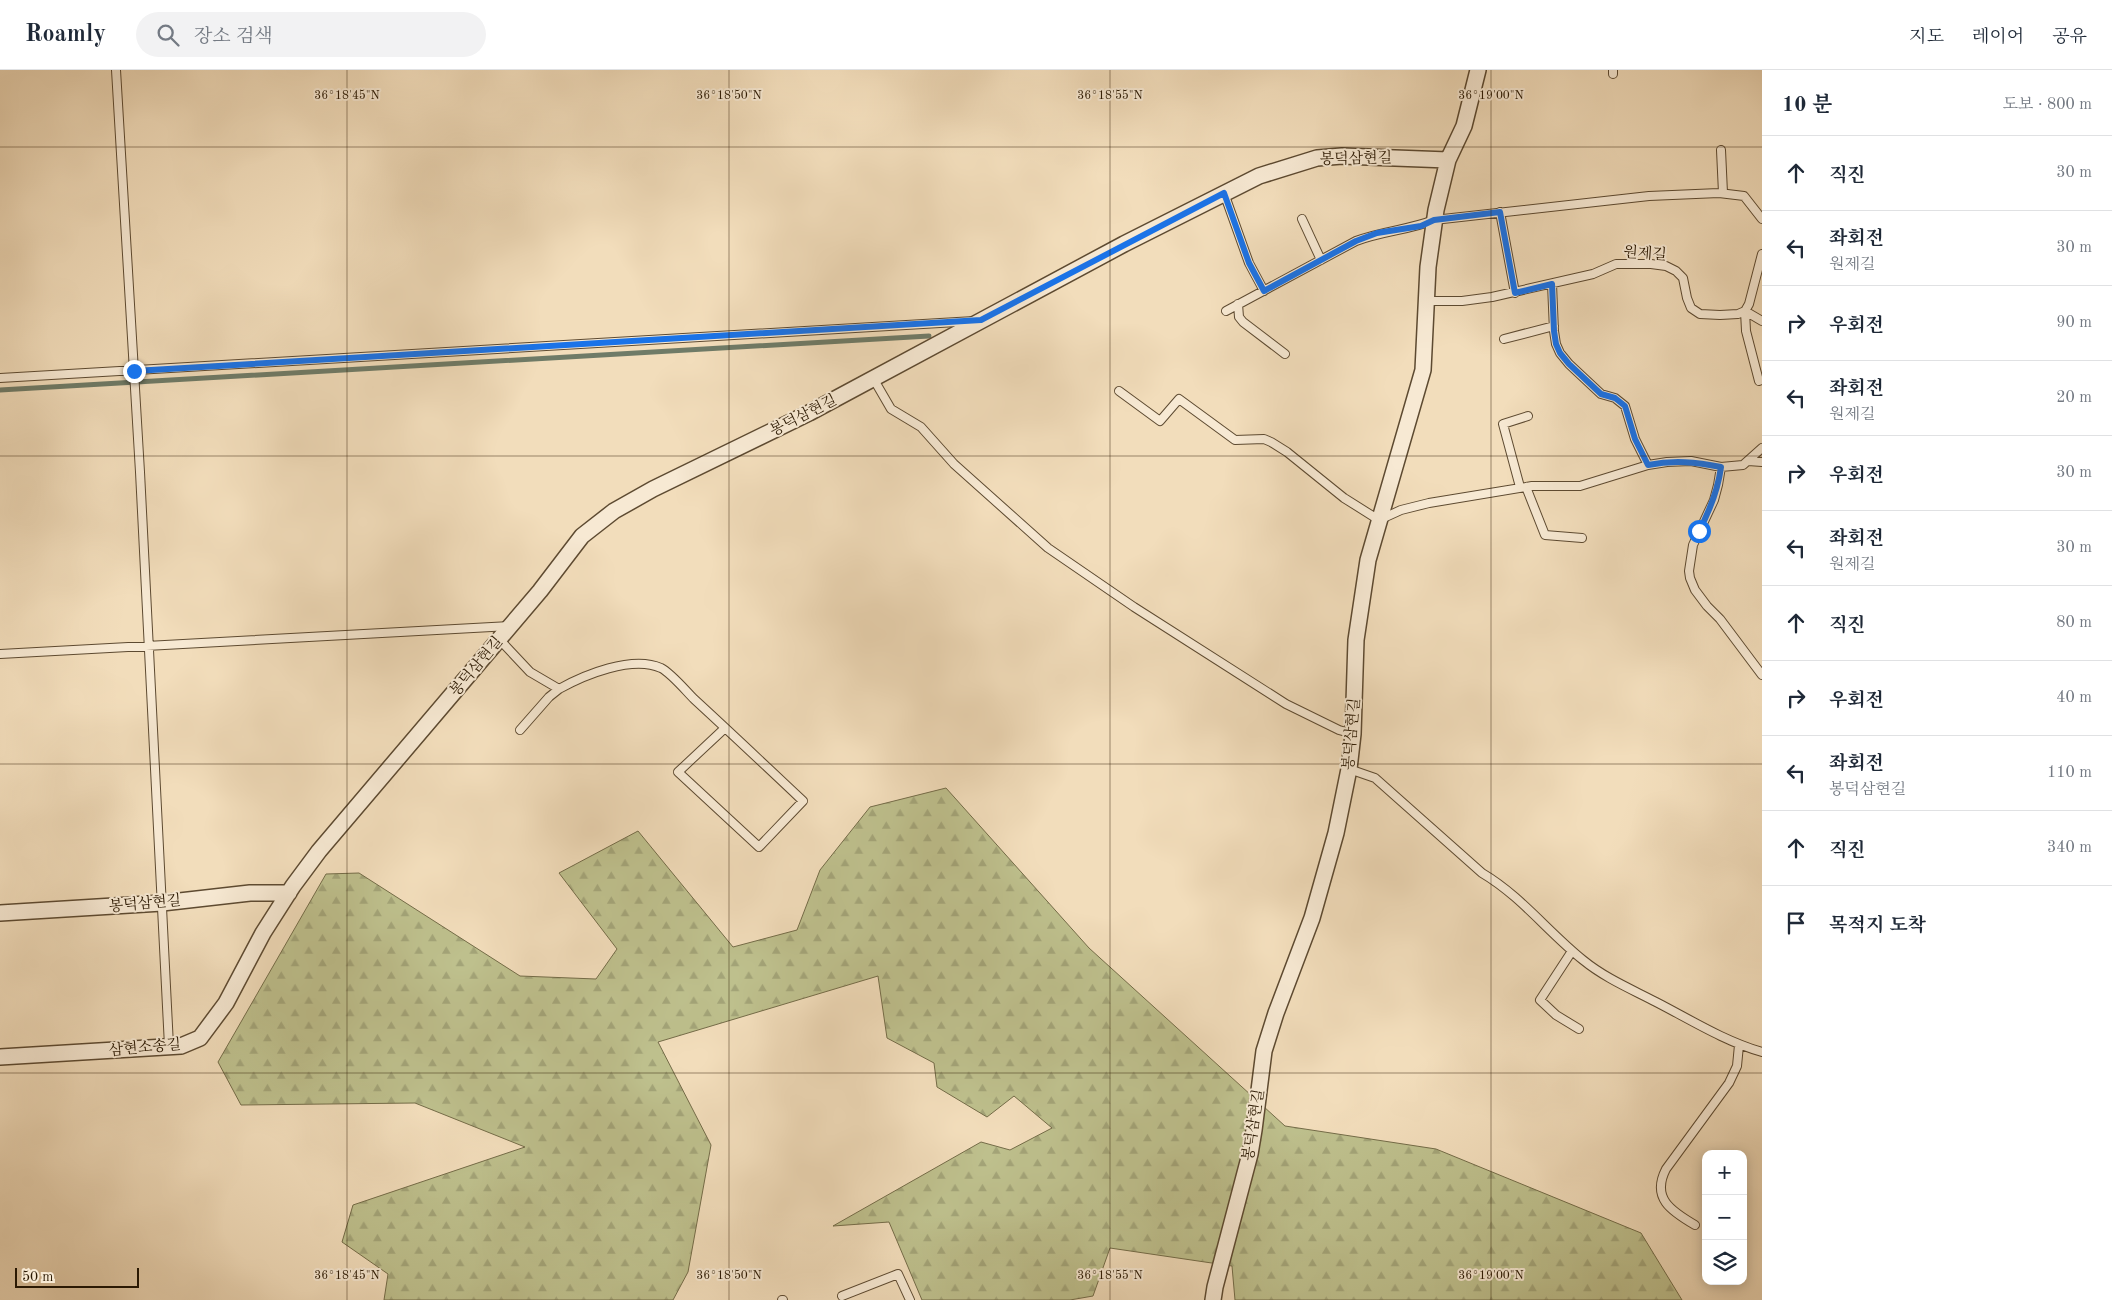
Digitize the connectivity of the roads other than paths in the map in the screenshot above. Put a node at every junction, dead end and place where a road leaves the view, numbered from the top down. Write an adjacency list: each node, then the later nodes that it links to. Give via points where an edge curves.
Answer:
1 (116, 70): 25 (lane)
2 (1478, 70): 4 (street, 봉덕삼현길, via 1464,126)
3 (1721, 150): 6 (lane)
4 (1448, 160): 5 (street, 봉덕삼현길, via 1316,158 1259,176); 10 (street, 봉덕삼현길)
5 (1224, 193): 14 (lane, via 1249,263); 20 (street, 봉덕삼현길)
6 (1723, 193): 7 (lane, via 1649,196); 9 (lane, via 1744,196)
7 (1500, 212): 10 (lane); 15 (lane)
8 (1302, 219): 12 (lane)
9 (1762, 219)
10 (1434, 220): 12 (lane, via 1421,226 1377,233); 16 (street, 봉덕삼현길)
11 (1762, 254): 19 (lane)
12 (1322, 260): 14 (lane)
13 (1552, 284): 15 (lane, 원제길); 19 (lane, 원제길, via 1593,274 1616,264 1666,266 1683,278 1691,308 1700,314 1729,315); 22 (lane)
14 (1264, 291): 17 (lane)
15 (1515, 293): 16 (lane, 원제길, via 1462,301)
16 (1427, 301): 37 (street, 봉덕삼현길, via 1423,370)
17 (1238, 304): 18 (lane); 24 (lane, via 1239,317 1243,322)
18 (1226, 311)
19 (1745, 311): 21 (lane); 28 (lane, via 1746,331)
20 (981, 320): 25 (lane); 27 (street, 봉덕삼현길)
21 (1762, 321)
22 (1554, 326): 23 (lane); 34 (lane, via 1556,344 1569,364 1601,394 1615,398 1625,406 1635,439)
23 (1504, 339)
24 (1285, 354)
25 (134, 371): 26 (lane); 41 (lane)
26 (0, 378)
27 (873, 378): 39 (street, 봉덕삼현길, via 614,511 582,536); 47 (lane, via 891,409 921,427 954,464 1048,548 1134,608 1286,704 1324,724)
28 (1759, 381)
29 (1119, 391): 37 (lane, via 1160,421 1179,400 1235,440 1264,439 1271,442 1344,498)
30 (1528, 416): 36 (lane, via 1503,424)
31 (1762, 448): 32 (lane)
32 (1748, 461): 33 (lane); 35 (lane, via 1743,465)
33 (1762, 462)
34 (1648, 465): 35 (lane, via 1691,461); 36 (lane, via 1580,486)
35 (1721, 467): 43 (lane, via 1714,500 1693,545 1690,578 1695,590)
36 (1523, 487): 37 (lane, via 1429,503); 38 (lane, via 1545,535)
37 (1379, 520): 47 (street, 봉덕삼현길, via 1360,606)
38 (1582, 538)
39 (510, 626): 40 (street, 봉덕삼현길); 41 (lane)
40 (499, 640): 44 (lane, via 530,672); 49 (street, 봉덕삼현길, via 319,851)
41 (149, 647): 42 (lane); 50 (lane)
42 (0, 654)
43 (1762, 675)
44 (559, 690): 45 (lane, via 574,681 612,668 637,663 662,668); 46 (lane)
45 (725, 728): 45 (lane, via 803,801 759,847 678,772)
46 (520, 730)
47 (1353, 734): 48 (street, 봉덕삼현길)
48 (1349, 770): 52 (lane, via 1375,778 1482,873 1518,899); 61 (street, 봉덕삼현길, via 1336,833 1312,918 1264,1051 1254,1130)
49 (291, 889): 50 (street, 봉덕삼현길); 55 (street, 삼현소송길, via 263,933 226,1003 200,1038 181,1046)
50 (162, 903): 51 (street, 봉덕삼현길); 55 (lane)
51 (0, 913)
52 (1572, 951): 53 (lane, via 1540,1000); 54 (lane, via 1609,978)
53 (1579, 1029)
54 (1739, 1045): 56 (lane); 58 (lane, via 1737,1066 1729,1083 1666,1168 1660,1181 1660,1191 1674,1213)
55 (170, 1046): 57 (street, 삼현소송길)
56 (1762, 1052)
57 (0, 1058)
58 (1695, 1224)
59 (842, 1296): 60 (lane, via 898,1274)
60 (910, 1300)
61 (1214, 1300)

